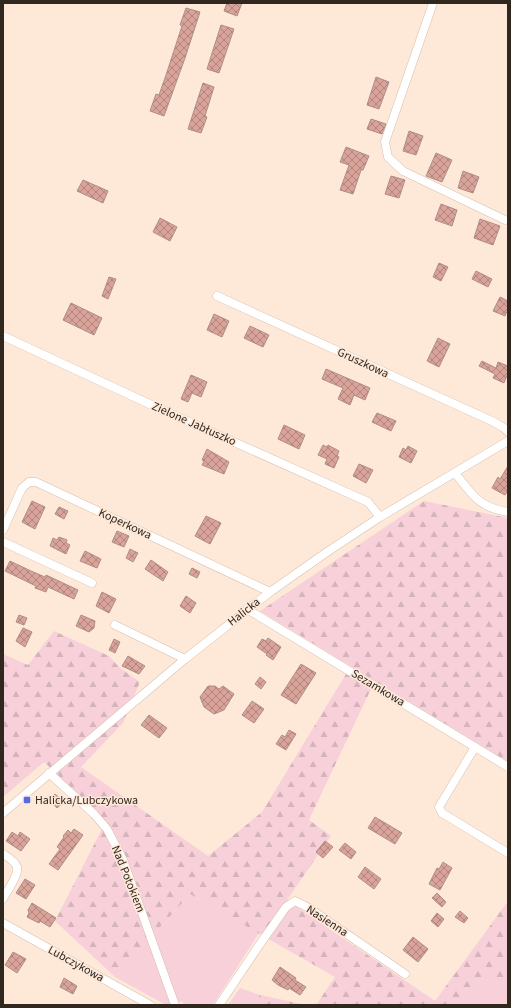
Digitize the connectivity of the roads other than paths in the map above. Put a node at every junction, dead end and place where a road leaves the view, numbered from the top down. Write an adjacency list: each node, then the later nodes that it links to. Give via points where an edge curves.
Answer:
1 (433, 3): 2 (street, via 385,142 388,157 403,171)
2 (505, 220)
3 (217, 296): 5 (street, Gruszkowa, via 494,422)
4 (3, 336): 10 (street, Zielone Jabłuszko, via 368,502)
5 (508, 432)
6 (508, 441): 7 (street, Halicka)
7 (455, 473): 8 (street, via 485,506); 10 (street, Halicka)
8 (508, 512)
9 (6, 515): 11 (street, Koperkowa); 14 (street, Koperkowa, via 22,488 29,482 36,482)
10 (380, 517): 14 (street, Halicka)
11 (3, 530)
12 (3, 542): 13 (street)
13 (92, 583)
14 (270, 592): 15 (street, Halicka)
15 (247, 609): 17 (street, Halicka); 18 (street, Sezamkowa)
16 (115, 625): 17 (street)
17 (185, 659): 20 (street, Halicka)
18 (475, 746): 19 (street, Sezamkowa); 22 (street, via 439,807 442,813)
19 (508, 767)
20 (49, 773): 21 (street, Halicka); 28 (street, Nad Potokiem, via 107,829 123,860)
21 (3, 813)
22 (508, 853)
23 (3, 854): 24 (street, via 14,862 17,868)
24 (3, 899)
25 (3, 923): 27 (street, Lubczykowa)
26 (405, 974): 29 (street, Nasienna, via 295,901 286,907)
27 (150, 1005)
28 (175, 1005)
29 (220, 1005)

